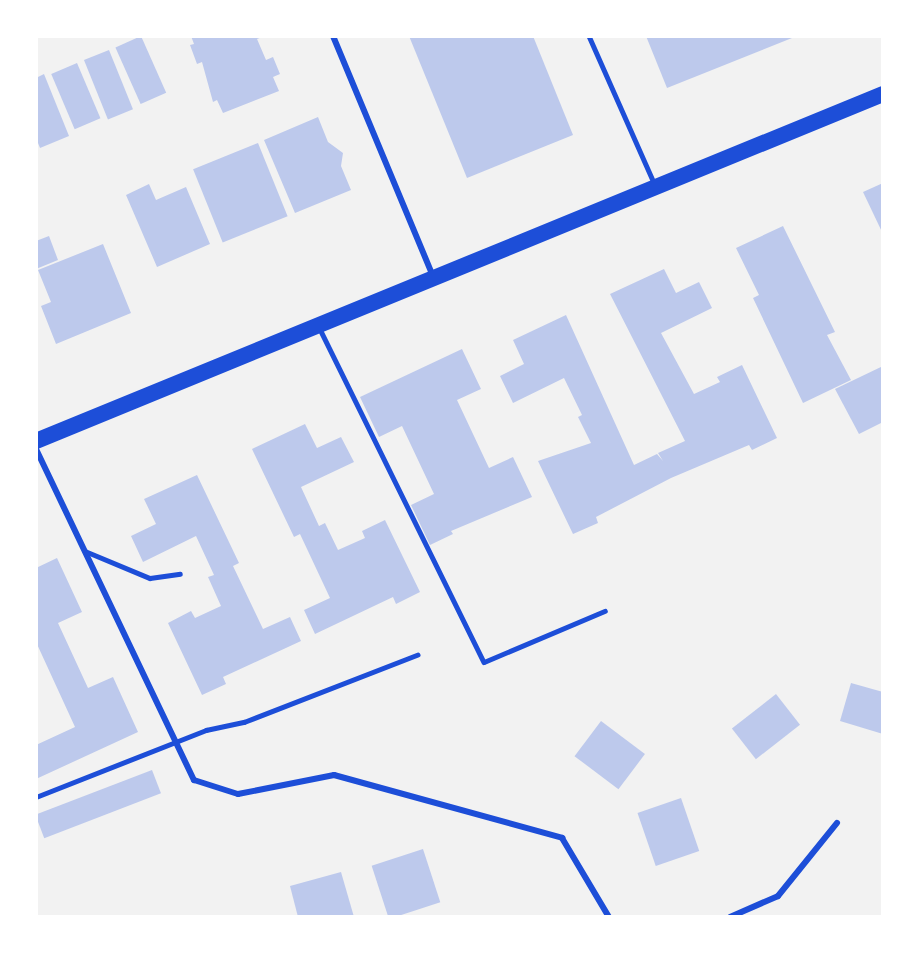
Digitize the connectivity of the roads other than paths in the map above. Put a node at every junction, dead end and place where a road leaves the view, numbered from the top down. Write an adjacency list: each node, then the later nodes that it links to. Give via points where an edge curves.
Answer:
1 (333, 36): 5 (street)
2 (589, 36): 4 (lane)
3 (883, 94): 4 (highway)
4 (655, 186): 5 (highway)
5 (433, 276): 6 (highway)
6 (318, 324): 7 (highway); 11 (lane, via 484,662)
7 (36, 441)
8 (36, 449): 9 (street)
9 (85, 551): 10 (lane, via 150,578); 13 (street)
10 (180, 574)
11 (605, 611)
12 (417, 655): 13 (lane, via 244,722)
13 (176, 741): 14 (lane); 16 (street, via 194,780 238,794 334,775 562,838)
14 (36, 797)
15 (837, 823): 17 (street, via 778,896)
16 (609, 917)
17 (730, 917)

